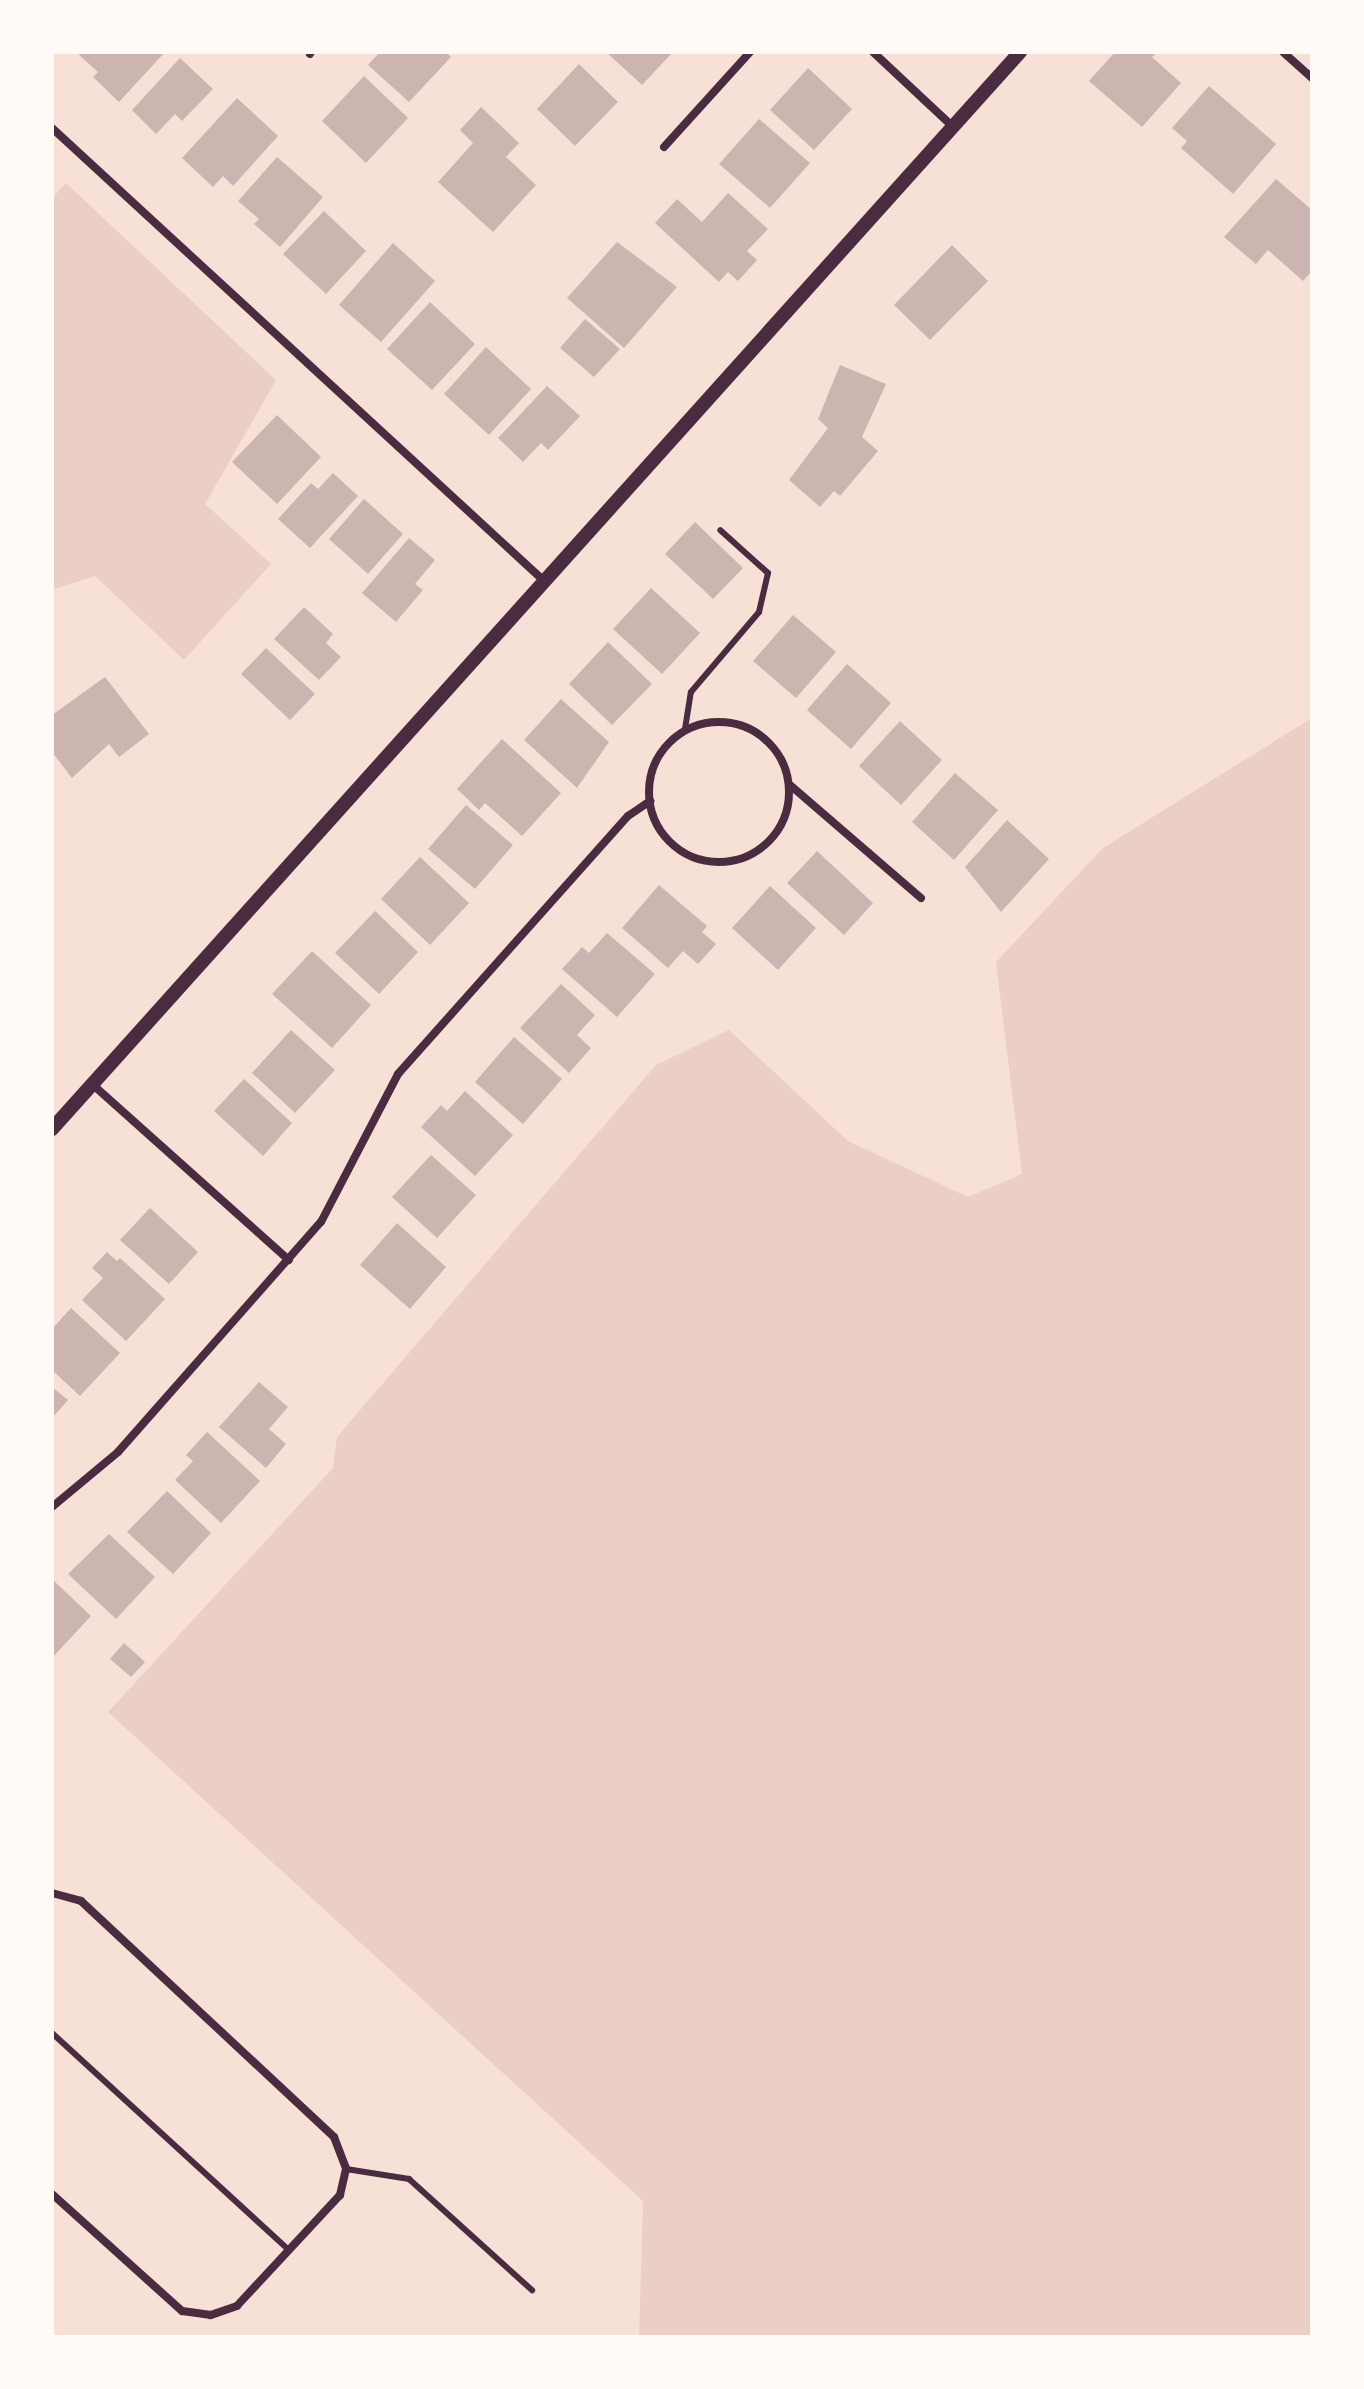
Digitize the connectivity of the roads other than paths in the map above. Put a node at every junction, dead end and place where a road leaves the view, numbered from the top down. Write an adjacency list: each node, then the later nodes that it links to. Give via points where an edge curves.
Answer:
1 (750, 52): 8 (street)
2 (873, 52): 6 (street)
3 (1020, 52): 6 (street)
4 (1283, 52): 5 (street)
5 (1312, 78)
6 (952, 126): 10 (street)
7 (52, 128): 10 (street)
8 (664, 147)
9 (720, 530): 11 (lane, via 768,573 759,612 691,692)
10 (543, 580): 15 (street)
11 (685, 729): 12 (street, via 718,722 752,729 784,762); 13 (street, via 654,763)
12 (790, 785): 13 (street, via 779,830 742,859 719,863 676,848 660,830); 14 (street)
13 (650, 801): 17 (street, via 628,816 398,1074 348,1176 321,1222)
14 (921, 898)
15 (92, 1084): 16 (street); 17 (street)
16 (52, 1129)
17 (289, 1260): 18 (street, via 118,1452)
18 (52, 1507)
19 (52, 1893): 21 (street, via 81,1901 334,2137)
20 (52, 2033): 23 (lane)
21 (346, 2169): 23 (street, via 340,2195); 24 (lane, via 409,2179)
22 (52, 2194): 23 (street, via 182,2311 197,2315 237,2306)
23 (289, 2250)
24 (532, 2290)

